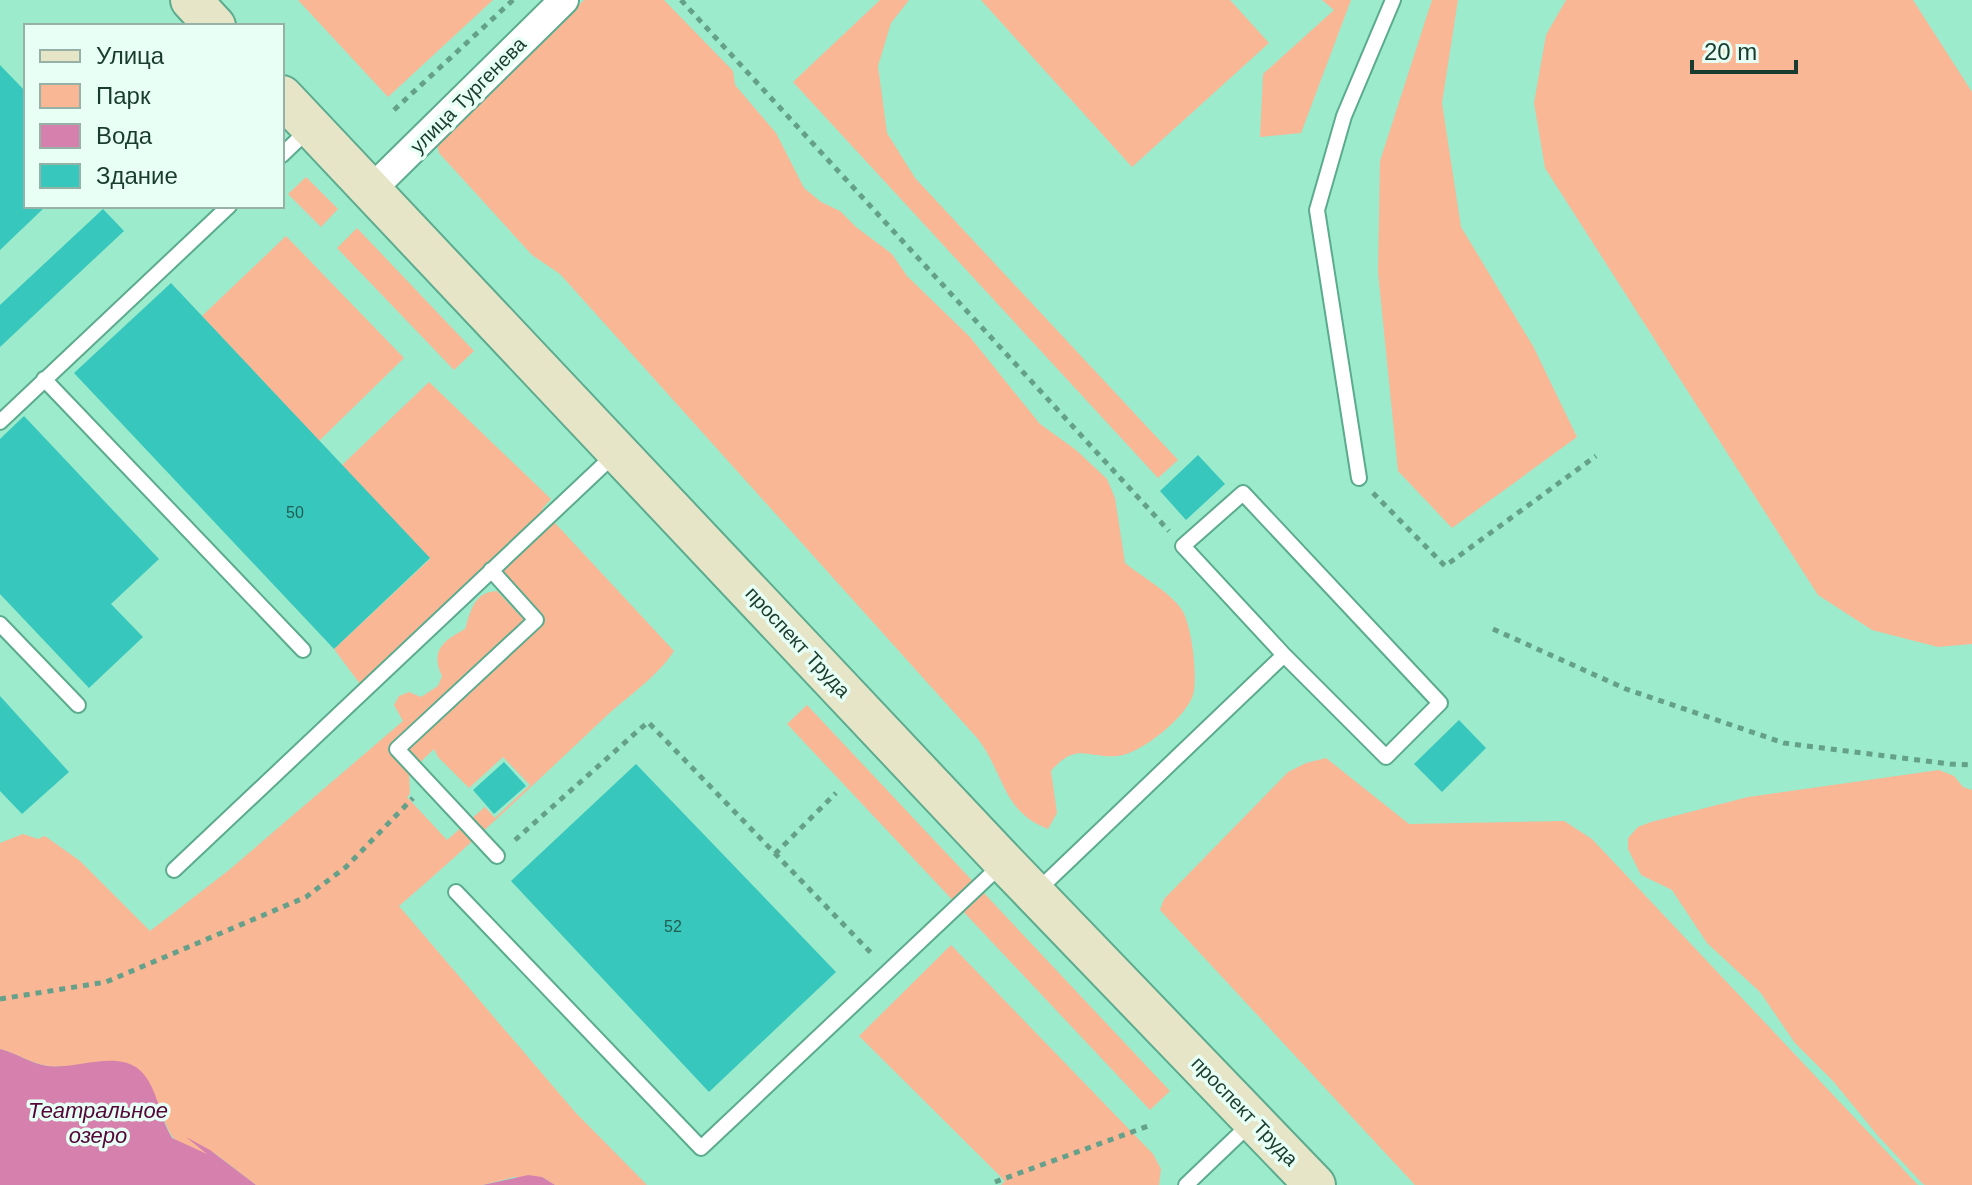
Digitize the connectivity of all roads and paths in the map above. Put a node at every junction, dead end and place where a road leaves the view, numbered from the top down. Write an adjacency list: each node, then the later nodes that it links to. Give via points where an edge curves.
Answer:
1 (191, 0): 6 (main road)
2 (564, 0): 11 (street, улица Тургенева)
3 (681, 0): 18 (path)
4 (1393, 0): 17 (lane, via 1344,116 1317,210)
5 (509, 1): 8 (path)
6 (213, 24)
7 (284, 98): 9 (main road, проспект Труда)
8 (394, 110)
9 (312, 126): 10 (lane); 11 (main road, проспект Труда)
10 (284, 153)
11 (371, 190): 15 (main road, проспект Труда)
12 (227, 208): 13 (lane)
13 (44, 379): 14 (lane); 22 (lane)
14 (0, 422)
15 (618, 451): 19 (lane); 30 (main road, проспект Труда)
16 (1596, 456): 17 (path, via 1445,566)
17 (1359, 478)
18 (1183, 546): 23 (lane); 23 (lane, via 1243,493 1440,703 1386,757)
19 (491, 570): 26 (lane, via 536,620 397,749); 31 (lane)
20 (0, 624): 24 (lane)
21 (1493, 629): 25 (path, via 1626,689 1784,743)
22 (303, 650)
23 (1284, 655): 33 (lane)
24 (78, 705)
25 (1972, 765)
26 (429, 782): 29 (lane); 35 (path, via 346,867 306,897 106,982)
27 (836, 793): 28 (path)
28 (775, 854): 29 (path, via 648,722); 34 (path)
29 (497, 856)
30 (1004, 862): 33 (main road, проспект Труда); 34 (lane)
31 (174, 870)
32 (456, 892): 34 (lane, via 701,1148)
33 (1036, 892): 36 (main road, проспект Труда)
34 (888, 971)
35 (0, 999)
36 (1254, 1120): 39 (lane); 40 (main road, проспект Труда)
37 (1151, 1125): 38 (path)
38 (995, 1182)
39 (1186, 1185)
40 (1315, 1185)

